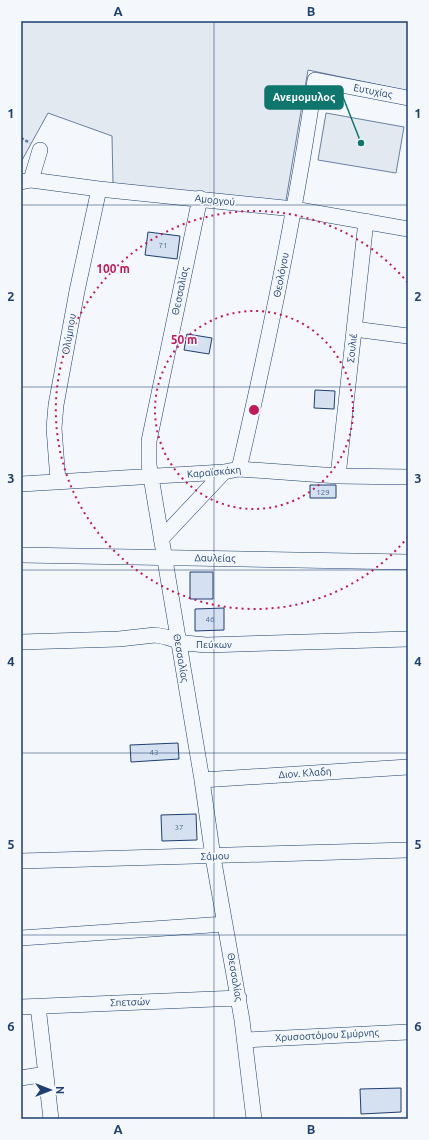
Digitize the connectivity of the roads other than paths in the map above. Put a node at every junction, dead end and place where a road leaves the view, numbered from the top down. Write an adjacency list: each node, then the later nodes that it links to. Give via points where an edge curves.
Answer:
1 (315, 80): 2 (street, Ευτυχίας); 7 (street, Θεολόγου)
2 (408, 98)
3 (40, 150): 4 (street)
4 (26, 181): 5 (street, Αμοργού)
5 (99, 189): 6 (street, Αμοργού); 17 (street, Ολύμπου, via 56,405 54,428)
6 (200, 198): 7 (street, Αμοργού); 15 (street, Θεσσαλίας, via 149,441)
7 (294, 209): 8 (street, Αμοργού); 12 (street, Θεολόγου, via 264,362)
8 (366, 221): 9 (street, Αμοργού); 10 (street, Σουλιέ)
9 (408, 229)
10 (354, 329): 11 (street); 14 (street, Σουλιέ)
11 (408, 336)
12 (239, 469): 13 (street, Καραϊσκάκη); 14 (street, Καραϊσκάκη)
13 (224, 472): 15 (street, Καραϊσκάκη); 19 (street)
14 (338, 476): 16 (street, Καραϊσκάκη)
15 (151, 477): 17 (street, Καραϊσκάκη); 19 (street, Θεσσαλίας)
16 (408, 477)
17 (58, 481): 18 (street, Καραϊσκάκη)
18 (21, 484)
19 (161, 540): 21 (street, Θεσσαλίας)
20 (21, 555): 21 (street, Δαυλείας)
21 (164, 557): 22 (street, Δαυλείας); 24 (street, Θεσσαλίας)
22 (408, 562)
23 (408, 639): 24 (street, Πεύκων, via 206,645)
24 (178, 641): 25 (street, Πεύκων, via 155,635 120,639); 27 (street, Θεσσαλίας)
25 (21, 642)
26 (408, 767): 27 (street, Διον. Κλαδη)
27 (202, 780): 29 (street, Θεσσαλίας)
28 (408, 850): 29 (street, Σάμου)
29 (213, 856): 30 (street, Σάμου); 31 (street, Θεσσαλίας)
30 (21, 861)
31 (225, 924): 32 (street); 33 (street, Θεσσαλίας)
32 (21, 938)
33 (239, 998): 34 (street, Σπετσών); 37 (street, Θεσσαλίας)
34 (38, 1006): 35 (street, Σπετσών); 38 (street)
35 (21, 1007)
36 (408, 1032): 37 (street, Χρυσοστόμου Σμύρνης)
37 (245, 1040): 41 (street, Θεσσαλίας)
38 (46, 1074): 39 (street); 40 (street)
39 (21, 1078)
40 (51, 1119)
41 (254, 1119)

